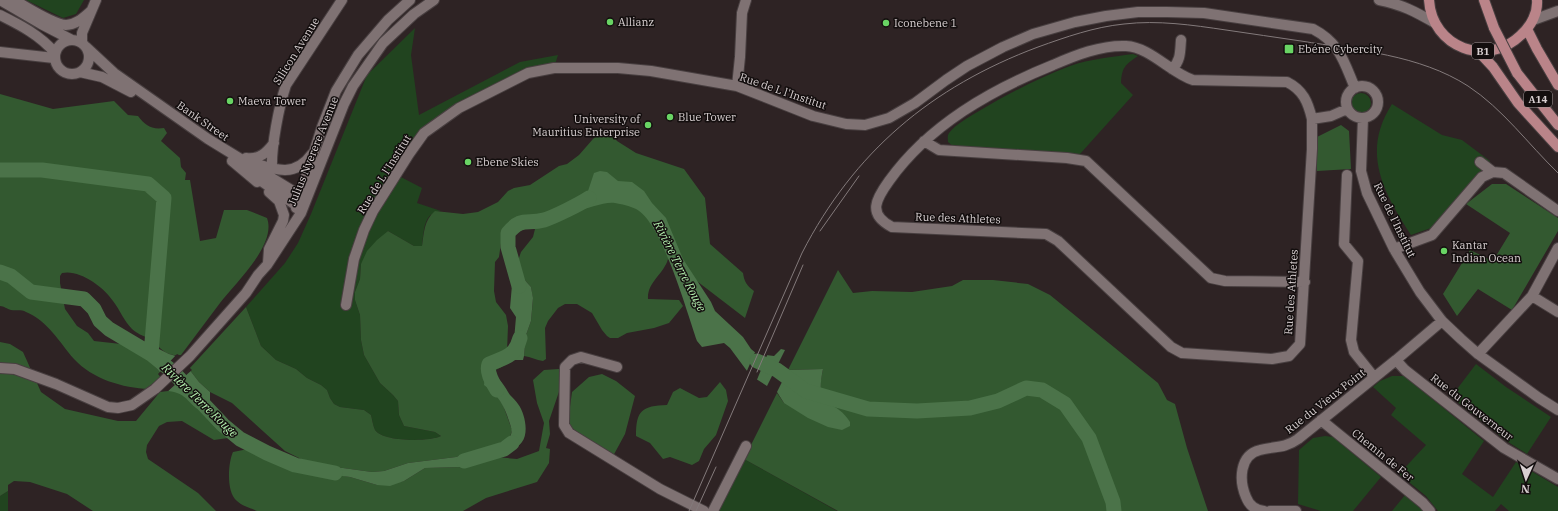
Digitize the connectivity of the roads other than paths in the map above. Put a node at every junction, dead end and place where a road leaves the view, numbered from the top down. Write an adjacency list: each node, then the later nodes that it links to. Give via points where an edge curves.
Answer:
1 (0, 0): 21 (street, Bank Street)
2 (14, 0): 13 (street, via 67,25 77,22)
3 (96, 0): 13 (street)
4 (342, 0): 35 (street, Silicon Avenue, via 286,85)
5 (410, 0): 37 (street, via 369,42 350,68 336,91)
6 (434, 0): 43 (street, Julius Nyerere Avenue, via 414,14 384,43 352,86)
7 (740, 0): 15 (street)
8 (746, 0): 15 (street)
9 (1379, 0): 18 (street, B1, via 1411,9)
10 (1429, 0): 18 (main road, B1)
11 (1484, 0): 33 (main road, A14, bridge, via 1494,28 1517,73)
12 (1538, 0): 17 (main road, B1)
13 (91, 11): 21 (street)
14 (1558, 11): 17 (street)
15 (742, 13): 28 (street)
16 (0, 15): 24 (street, via 26,28 47,44)
17 (1533, 20): 19 (main road, B1)
18 (1435, 23): 23 (main road, B1, via 1449,40)
19 (1528, 29): 23 (main road, B1, via 1508,45 1497,50); 27 (main road)
20 (1181, 40): 25 (street, via 1180,56)
21 (78, 43): 24 (street, via 61,43); 26 (street, via 88,53 88,64); 38 (street, Bank Street, via 114,73)
22 (0, 52): 24 (street)
23 (1479, 52): 36 (main road, via 1493,67 1518,103)
24 (55, 55): 26 (street, via 63,72)
25 (1172, 69): 31 (street, Rue des Athletes, via 1193,80 1287,82 1296,86 1305,99); 34 (street, Rue des Athletes, via 1141,50 1127,46 1098,49 1021,78 964,110)
26 (80, 72): 38 (street, via 102,77 127,90)
27 (1558, 85)
28 (737, 86): 29 (street, Rue de L l'Institut, via 813,116 846,124 865,124 889,118 972,63 1033,34 1106,16 1167,12 1204,13 1313,30 1336,46); 51 (street, Rue de L l'Institut, via 651,71 554,68 528,73 459,108 424,133 373,212 354,259)
29 (1355, 88): 30 (street, via 1346,99); 32 (street, via 1364,86 1376,94 1376,110)
30 (1347, 109): 31 (street, via 1330,116); 32 (street, via 1354,116)
31 (1312, 118): 49 (street, Rue des Athletes)
32 (1363, 118): 47 (street, Rue de l'Institut, via 1361,171 1367,193)
33 (1558, 125)
34 (924, 141): 49 (street, via 939,150 1067,158 1086,162 1211,278 1225,281); 49 (street, Rue des Athletes, via 901,164 878,197 876,206 882,222 892,227 1046,234 1058,241 1172,347 1182,353 1272,359 1289,356 1300,344)
35 (274, 142): 38 (street, via 265,154 259,157); 40 (street, Silicon Avenue)
36 (1558, 147)
37 (316, 149): 40 (street, via 298,167 288,170); 48 (street, via 296,209)
38 (232, 158): 40 (street); 43 (street, via 294,204 302,204); 45 (street, Bank Street, via 293,191); 48 (street, via 279,201 283,209 283,221 269,249)
39 (1480, 162): 41 (street)
40 (272, 169)
41 (1492, 172): 44 (street, via 1504,173); 47 (street, via 1482,177 1432,235)
42 (1348, 175): 58 (street, via 1344,244 1358,261 1351,340 1354,352)
43 (307, 199): 45 (street, Julius Nyerere Avenue)
44 (1558, 211)
45 (301, 213): 48 (street, Julius Nyerere Avenue)
46 (1558, 248): 50 (street)
47 (1394, 249): 53 (street, Rue de l'Institut, via 1420,292)
48 (268, 265): 57 (street, Julius Nyerere Avenue, via 190,356 155,389 132,405 118,408 108,406 14,369)
49 (1305, 282)
50 (1532, 296): 52 (street); 54 (street)
51 (346, 305)
52 (1558, 312)
53 (1442, 321): 54 (street, Rue de l'Institut); 55 (street, Rue du Vieux Point)
54 (1478, 354): 59 (street, Rue de l'Institut)
55 (1396, 360): 58 (street, Rue du Vieux Point); 62 (street, Rue du Gouverneur, via 1489,437)
56 (618, 366): 63 (street, via 581,357 572,360 565,367 566,430 660,489)
57 (0, 368)
58 (1374, 377): 60 (street, Rue du Vieux Point)
59 (1558, 410)
60 (1320, 420): 65 (street, Rue du Vieux Point, via 1292,444 1260,450 1247,458 1241,471 1245,495 1250,505); 68 (street, Chemin de Fer)
61 (746, 446): 64 (street)
62 (1558, 479)
63 (704, 511)
64 (713, 511)
65 (1264, 511)
66 (1270, 511): 67 (street)
67 (1296, 511)
68 (1430, 511)

